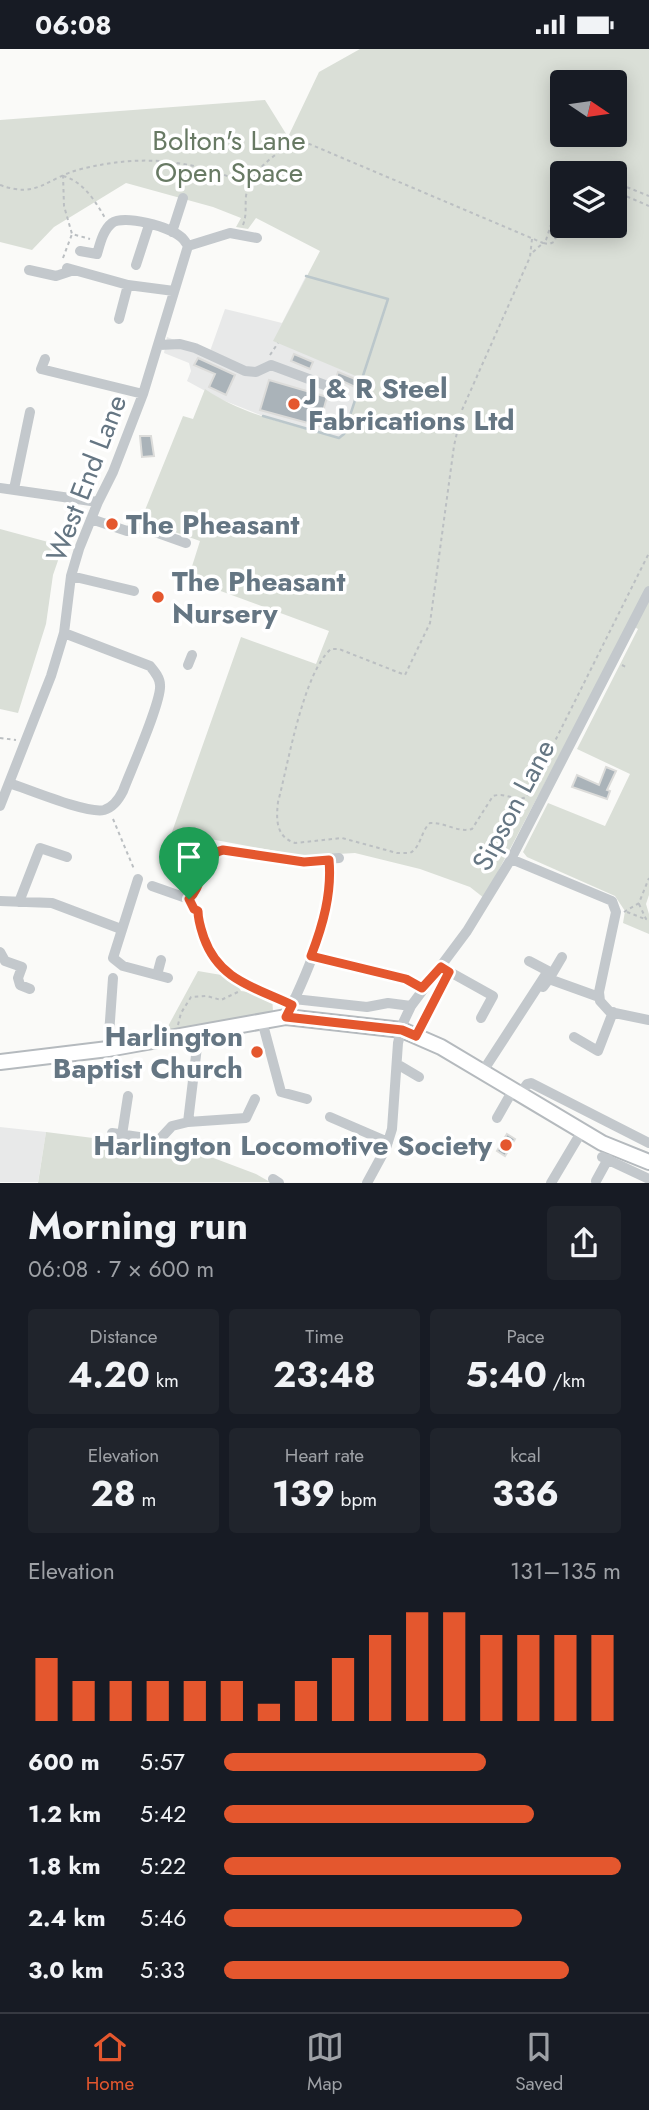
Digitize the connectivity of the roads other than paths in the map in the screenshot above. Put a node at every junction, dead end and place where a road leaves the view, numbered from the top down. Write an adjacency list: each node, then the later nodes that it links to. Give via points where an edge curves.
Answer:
1 (183, 198): 3 (street)
2 (149, 225): 3 (street); 8 (street, via 121,219 109,225 97,254); 9 (street)
3 (172, 232): 6 (street)
4 (243, 232): 5 (street); 6 (street); 7 (street)
5 (257, 238)
6 (188, 246): 12 (street, West End Lane)
7 (240, 248)
8 (80, 251)
9 (136, 265)
10 (29, 269): 11 (street, via 55,276 68,265)
11 (128, 285): 12 (street); 13 (street)
12 (174, 291): 14 (street, West End Lane)
13 (119, 319)
14 (159, 345): 16 (street, via 195,348 252,374 265,362); 17 (street, West End Lane)
15 (45, 359): 17 (street, via 41,369)
16 (341, 391)
17 (143, 394): 21 (street, West End Lane)
18 (30, 412): 20 (street)
19 (0, 488): 20 (street)
20 (14, 489): 21 (street)
21 (98, 502): 22 (street, West End Lane)
22 (91, 519): 23 (street, via 127,531 141,527); 24 (street, West End Lane)
23 (186, 543)
24 (71, 576): 25 (street); 27 (street, West End Lane)
25 (134, 591)
26 (649, 591): 31 (street, Sipson Lane)
27 (64, 633): 28 (street, West End Lane); 28 (street, via 149,666 160,685 157,702 123,791 108,809 89,809)
28 (9, 783): 29 (street, West End Lane)
29 (0, 806)
30 (66, 857): 36 (street, via 40,848)
31 (512, 859): 45 (street, Sipson Lane); 51 (street, via 609,899 622,912)
32 (138, 879): 38 (street)
33 (152, 887): 34 (street)
34 (189, 899): 37 (street); 40 (street, via 196,893 209,858 218,851 304,862 334,859 325,913)
35 (0, 901): 36 (street)
36 (19, 902): 38 (street, via 52,903)
37 (198, 911)
38 (121, 929): 42 (street, via 114,961 162,977)
39 (0, 952): 50 (street, via 5,961 22,967 20,985)
40 (311, 956): 49 (street, via 406,979); 53 (street)
41 (562, 957): 48 (street)
42 (161, 960)
43 (530, 961): 48 (street, via 548,971)
44 (218, 965): 53 (street)
45 (445, 969): 49 (street, Sipson Lane); 55 (street, via 493,996)
46 (113, 978): 61 (street)
47 (529, 978): 48 (street)
48 (542, 986): 51 (street); 64 (street)
49 (422, 988): 52 (street, Sipson Lane)
50 (30, 989)
51 (599, 997): 54 (street)
52 (411, 1006): 53 (street); 58 (street, Sipson Lane)
53 (291, 1007): 57 (main road); 58 (main road)
54 (613, 1012): 56 (street); 60 (street, via 597,1051)
55 (481, 1018)
56 (649, 1020)
57 (262, 1021): 59 (main road); 69 (street, via 281,1093)
58 (402, 1030): 63 (street, Sipson Lane); 64 (main road)
59 (197, 1032): 61 (main road); 72 (street)
60 (574, 1037)
61 (108, 1049): 62 (main road)
62 (0, 1062)
63 (397, 1064): 65 (street); 74 (street, Sipson Lane, via 399,1099)
64 (484, 1072): 66 (main road)
65 (419, 1077)
66 (517, 1092): 71 (street); 73 (main road); 75 (street, via 531,1083)
67 (128, 1096): 72 (street, via 117,1134 159,1140 172,1126)
68 (255, 1099): 72 (street, via 246,1118)
69 (307, 1099)
70 (330, 1117): 74 (street)
71 (497, 1118)
72 (188, 1122)
73 (582, 1131): 76 (main road); 80 (street)
74 (388, 1142): 79 (street, Sipson Lane)
75 (649, 1143)
76 (648, 1159)
77 (649, 1179): 78 (street, via 605,1158)
78 (596, 1181)
79 (368, 1182)
80 (551, 1182)

